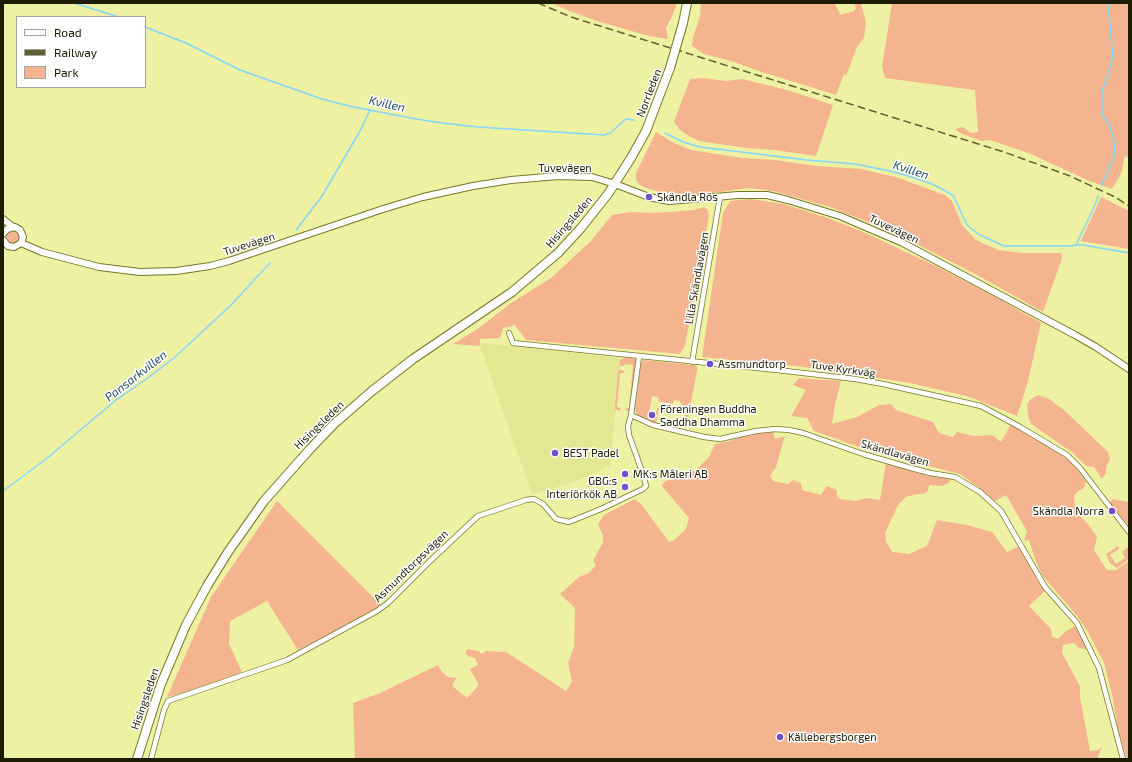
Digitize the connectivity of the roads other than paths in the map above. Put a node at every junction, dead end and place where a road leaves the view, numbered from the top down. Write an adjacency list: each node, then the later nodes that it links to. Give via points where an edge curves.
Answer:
1 (687, 3): 2 (highway, Norrleden, bridge, via 670,68 644,136)
2 (615, 184): 3 (main road, Tuvevägen, via 669,202); 8 (main road, Tuvevägen, via 592,177 558,176 473,186 393,206 229,261 176,271 140,272 99,267 42,252); 15 (highway, Hisingsleden, via 558,253 512,292 413,359 372,391 310,448 264,501 228,552 186,625 161,684)
3 (720, 197): 11 (street, Lilla Skändlavägen); 12 (main road, Tuvevägen, via 751,194 776,196 874,230 923,253 1025,308 1096,347)
4 (3, 219): 5 (main road)
5 (13, 227): 6 (main road); 8 (main road, via 22,233)
6 (3, 234)
7 (3, 240): 8 (main road, via 6,246 11,247)
8 (21, 243)
9 (510, 333): 10 (street, Tuve Kyrkväg, via 513,343)
10 (640, 357): 11 (street, Tuve Kyrkväg); 13 (street)
11 (692, 362): 14 (street, Tuve Kyrkväg, via 855,379 984,407 1067,455)
12 (1129, 369)
13 (631, 415): 16 (street, Asmundtorpsvägen, via 629,435 645,482 646,486 643,489 601,510 569,522 556,518 543,504 534,499 478,516 377,611 287,660 168,701); 17 (street, Skändlavägen, via 653,425 713,439 725,439 770,429 803,432 902,466 955,476 980,492 1001,511 1045,586 1077,623 1099,668)
14 (1129, 532)
15 (137, 759)
16 (151, 759)
17 (1123, 759)

